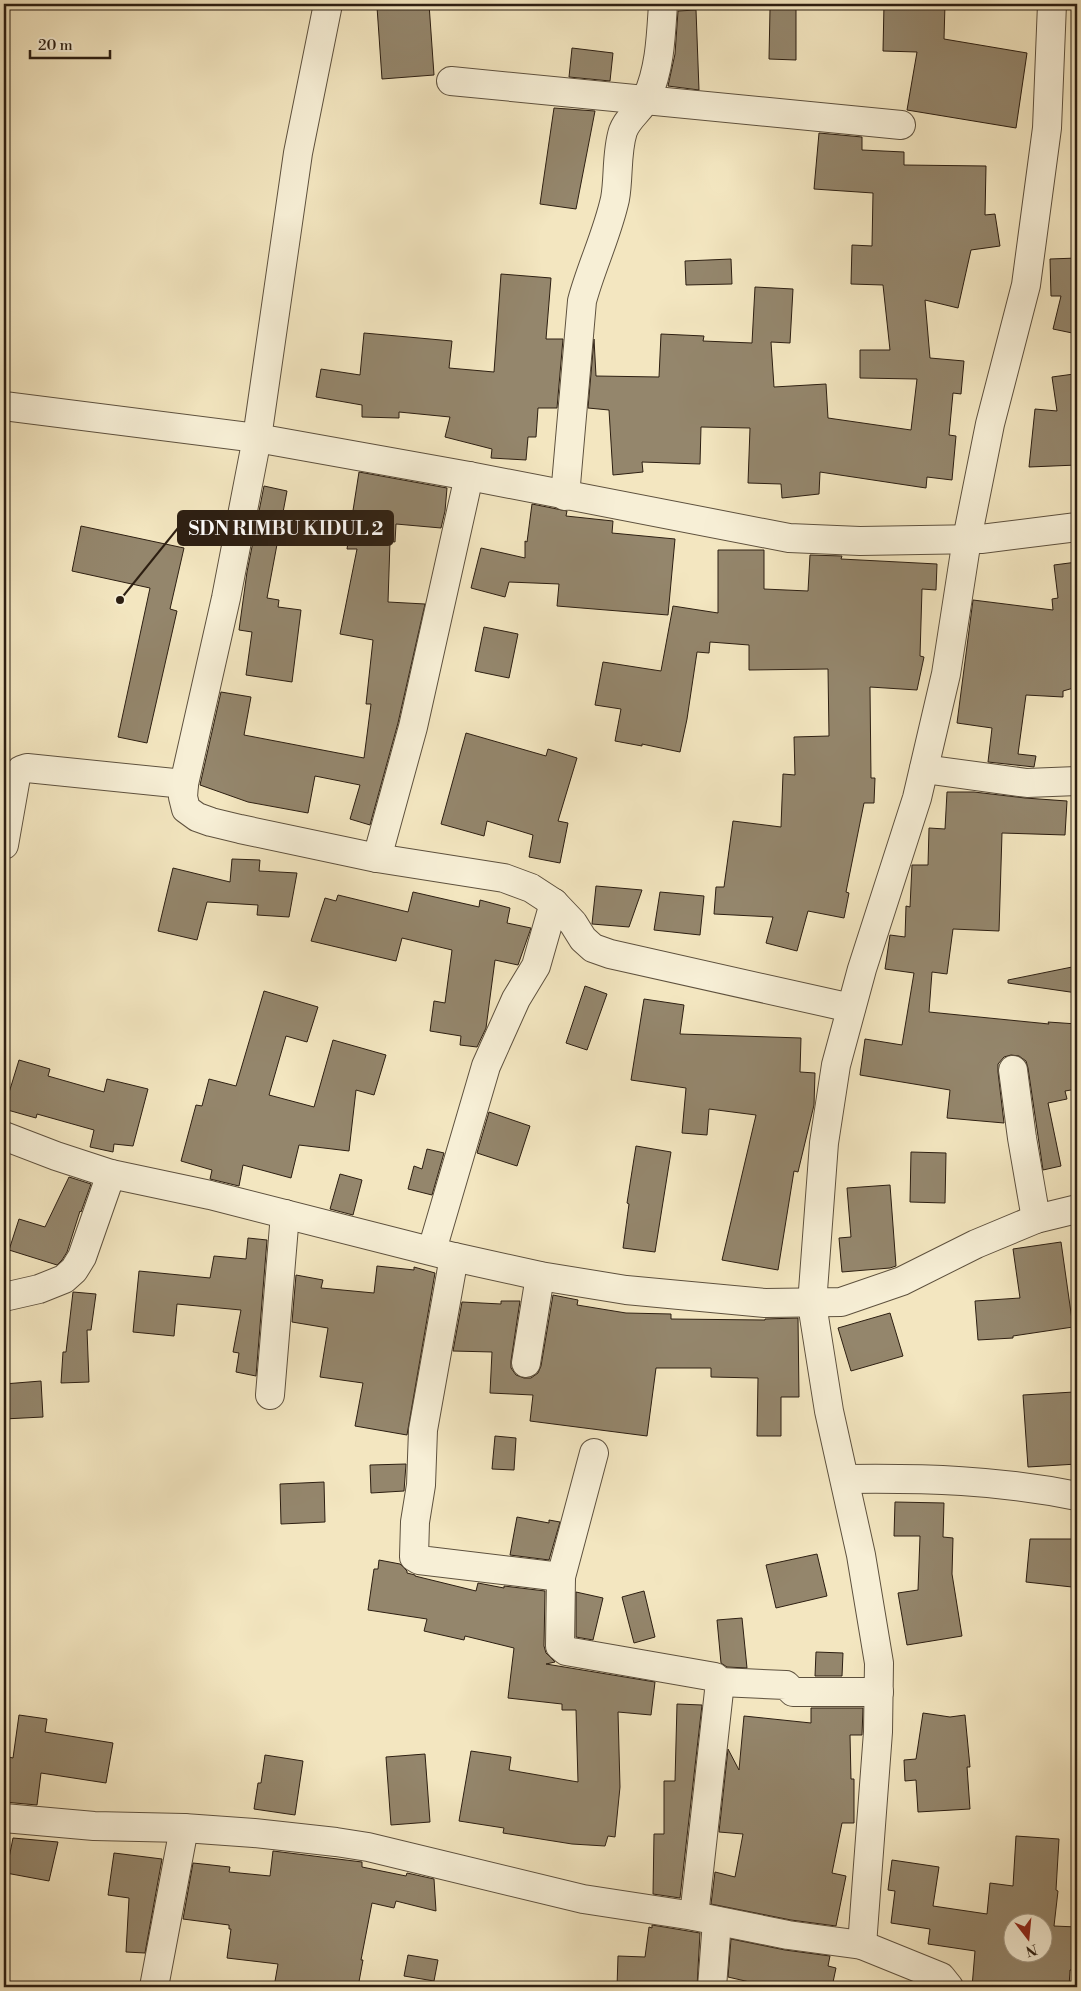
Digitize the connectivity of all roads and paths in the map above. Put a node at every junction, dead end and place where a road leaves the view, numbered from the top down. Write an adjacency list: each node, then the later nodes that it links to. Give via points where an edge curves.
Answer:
1 (328, 4): 8 (street, via 298,153)
2 (663, 4): 5 (street, via 656,74)
3 (1052, 4): 12 (street, via 1047,128 1026,285 990,424)
4 (451, 81): 5 (street)
5 (646, 100): 6 (street); 10 (street, via 628,120 623,133 614,200 582,301)
6 (901, 125)
7 (4, 406): 8 (street)
8 (257, 438): 9 (street); 15 (street, via 226,598)
9 (469, 476): 10 (street); 17 (street, via 413,727)
10 (565, 496): 12 (street, via 789,538 860,541)
11 (1077, 527): 12 (street, via 981,540)
12 (967, 539): 13 (street, via 946,674)
13 (924, 769): 14 (street, via 1027,782); 19 (street)
14 (1077, 781)
15 (184, 784): 16 (street, via 27,768 21,770 16,777); 17 (street, via 186,809 197,817)
16 (4, 845)
17 (377, 858): 18 (street, via 504,878 531,888)
18 (554, 903): 19 (street, via 593,948); 26 (street, via 536,966 516,999 486,1066)
19 (851, 1008): 29 (street, via 836,1065 824,1143)
20 (1013, 1070): 25 (street)
21 (4, 1136): 22 (street)
22 (111, 1174): 24 (street); 28 (street, via 82,1257 74,1270 64,1279 39,1289)
23 (1077, 1210): 25 (street)
24 (285, 1214): 26 (street); 31 (street)
25 (1036, 1219): 29 (street, via 976,1244 902,1281 841,1302)
26 (443, 1253): 27 (street); 35 (street, via 423,1430 414,1557)
27 (540, 1276): 29 (street, via 626,1290 765,1303); 30 (street)
28 (4, 1297)
29 (812, 1304): 33 (street, via 837,1453)
30 (526, 1363)
31 (270, 1395)
32 (594, 1453): 35 (street)
33 (846, 1480): 34 (street, via 921,1478 1036,1488); 37 (street, via 879,1663)
34 (1077, 1496)
35 (561, 1577): 36 (street, via 560,1646 566,1651 715,1677)
36 (720, 1682): 37 (street, via 786,1685 793,1692); 40 (street)
37 (879, 1692): 41 (street)
38 (4, 1818): 39 (street, via 94,1826)
39 (184, 1828): 40 (street, via 368,1847 583,1899); 42 (street)
40 (706, 1918): 41 (street, via 788,1935); 43 (street)
41 (862, 1945): 44 (street, via 940,1977)
42 (154, 1987)
43 (712, 1987)
44 (949, 1987)

